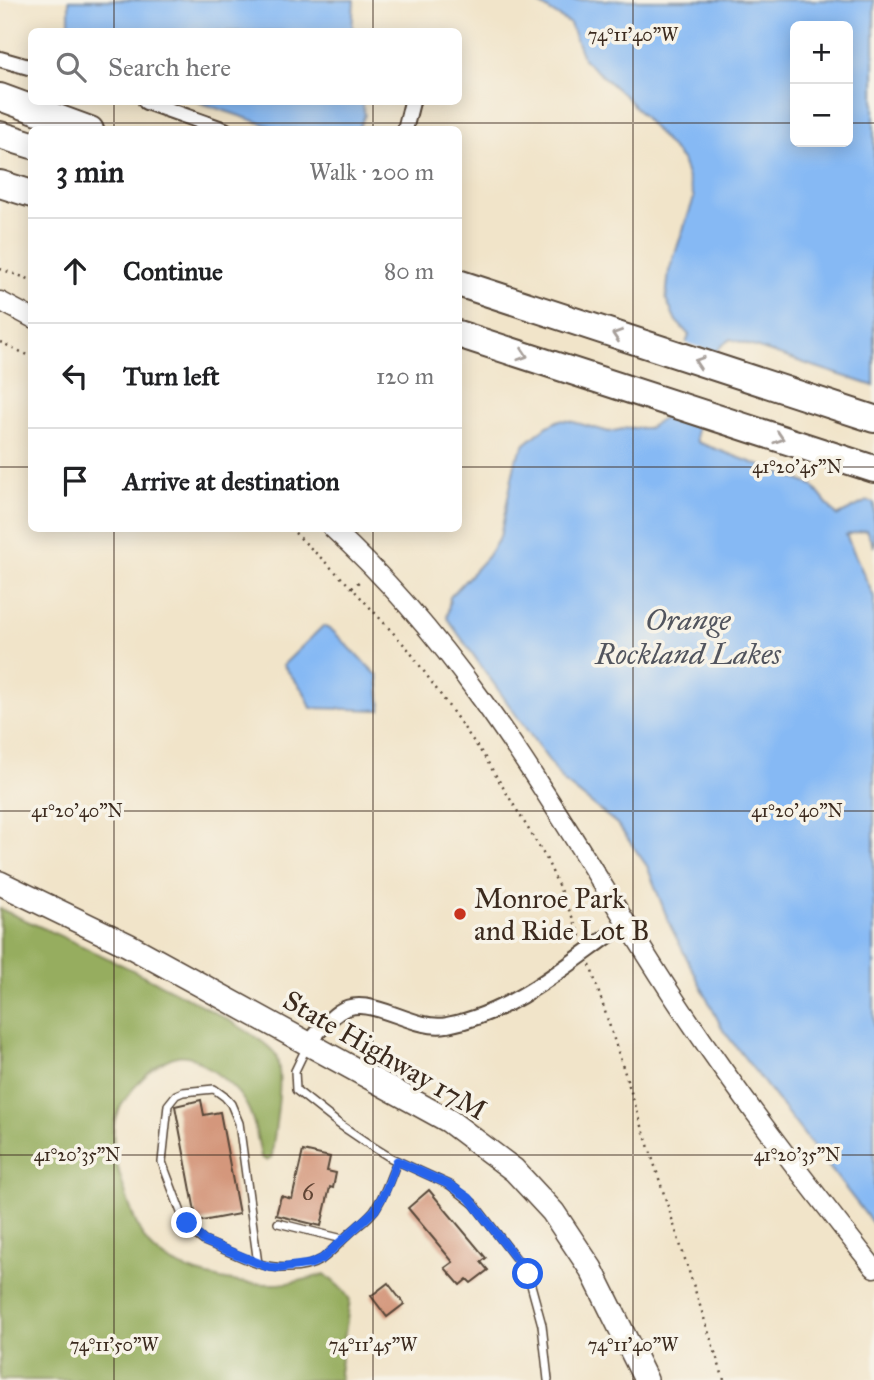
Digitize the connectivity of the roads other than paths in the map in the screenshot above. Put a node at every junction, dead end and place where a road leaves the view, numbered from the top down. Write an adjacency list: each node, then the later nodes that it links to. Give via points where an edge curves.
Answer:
1 (0, 60): 2 (street)
2 (28, 67)
3 (0, 97): 6 (highway)
4 (154, 105): 7 (street)
5 (411, 105): 8 (street)
6 (79, 126)
7 (214, 126)
8 (406, 126)
9 (0, 135): 10 (highway)
10 (28, 144)
11 (0, 184): 12 (highway)
12 (28, 193)
13 (0, 198): 14 (highway)
14 (28, 206)
15 (462, 284): 19 (highway, one-way to 15)
16 (0, 301): 17 (street)
17 (28, 316)
18 (462, 335): 20 (highway, one-way to 20)
19 (874, 419)
20 (874, 469)
21 (336, 532): 23 (street, via 410,607 484,700)
22 (0, 883): 24 (main road, State Highway 17M, via 128,945)
23 (628, 922): 24 (street, via 530,991 480,1015 446,1026 431,1025 355,1005 340,1011); 29 (street, via 670,992 783,1153)
24 (309, 1043): 25 (lane, via 295,1071 296,1090); 31 (main road, State Highway 17M, via 449,1121 514,1170 552,1212 591,1269)
25 (397, 1161): 27 (lane, via 375,1210); 30 (lane, via 469,1198 521,1263 542,1325)
26 (278, 1223): 27 (lane)
27 (343, 1239): 28 (lane, via 310,1264 280,1268)
28 (258, 1264): 28 (lane, via 204,1241 182,1214 162,1162 168,1105 176,1095 214,1089 235,1112)
29 (874, 1268)
30 (548, 1380)
31 (646, 1380)

